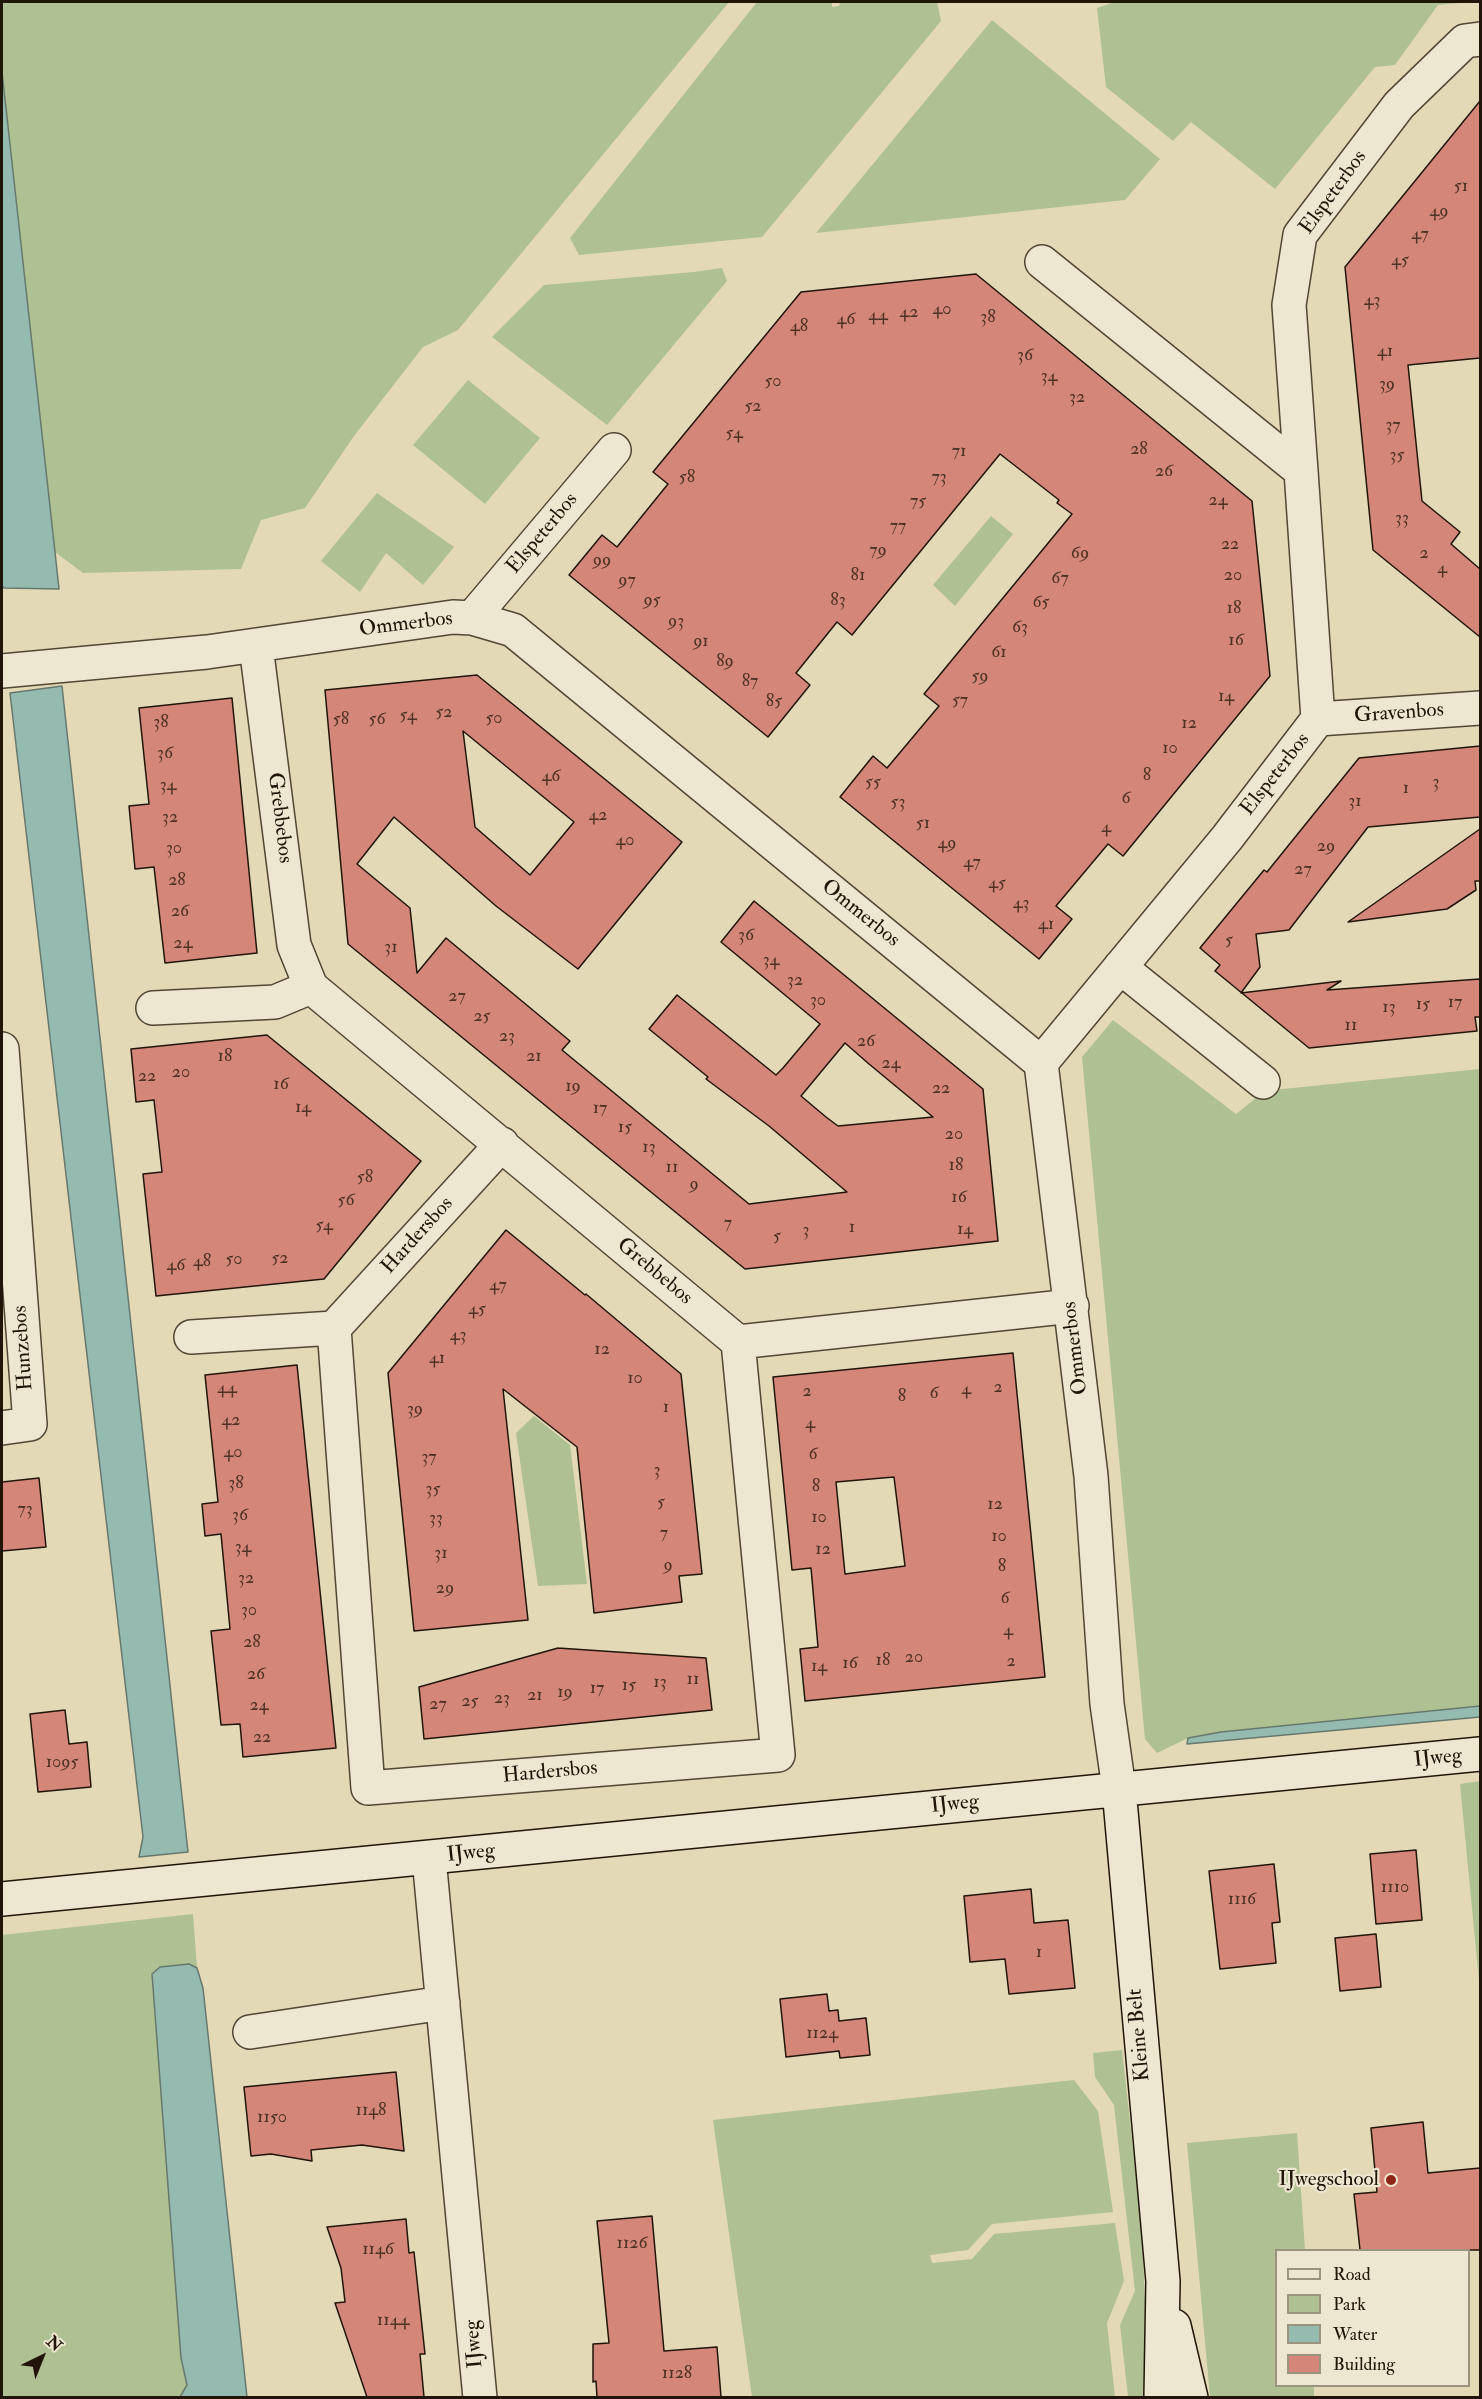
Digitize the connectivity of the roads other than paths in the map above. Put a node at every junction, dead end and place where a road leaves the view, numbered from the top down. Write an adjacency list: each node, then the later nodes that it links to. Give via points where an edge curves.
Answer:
1 (1480, 39): 4 (street, Elspeterbos, via 1465,41 1399,105 1300,235 1289,305)
2 (1042, 262): 4 (street)
3 (614, 450): 5 (street, Elspeterbos)
4 (1301, 471): 9 (street, Elspeterbos)
5 (472, 618): 6 (street, Ommerbos, via 453,617); 14 (street, Ommerbos, via 513,630)
6 (256, 646): 7 (street, Ommerbos); 11 (street, Grebbebos, via 294,945)
7 (2, 671)
8 (1480, 708): 9 (street, Gravenbos)
9 (1318, 719): 10 (street, Elspeterbos, via 1227,838)
10 (1120, 967): 14 (street, Elspeterbos); 15 (street)
11 (311, 987): 12 (street, via 276,1002); 17 (street, Grebbebos)
12 (153, 1008)
13 (2, 1049): 16 (street, Hunzebos)
14 (1041, 1063): 18 (street, Ommerbos)
15 (1263, 1082)
16 (3, 1100): 22 (street, Hunzebos, via 30,1424)
17 (502, 1144): 19 (street, Hardersbos); 21 (street, Grebbebos)
18 (1072, 1306): 21 (street); 24 (street, Ommerbos, via 1091,1476 1107,1704)
19 (334, 1328): 20 (street); 21 (street, Hardersbos, via 368,1788 778,1755)
20 (191, 1337)
21 (738, 1342)
22 (2, 1428)
23 (1480, 1754): 24 (street, IJweg)
24 (1119, 1789): 25 (street, IJweg); 29 (street, Kleine Belt)
25 (429, 1858): 26 (street, IJweg); 27 (street, IJweg)
26 (2, 1899)
27 (443, 2003): 28 (street); 30 (street, IJweg)
28 (249, 2032)
29 (1163, 2281): 31 (street, Kleine Belt); 32 (street, Kleine Belt)
30 (480, 2397)
31 (1161, 2397)
32 (1191, 2397)

